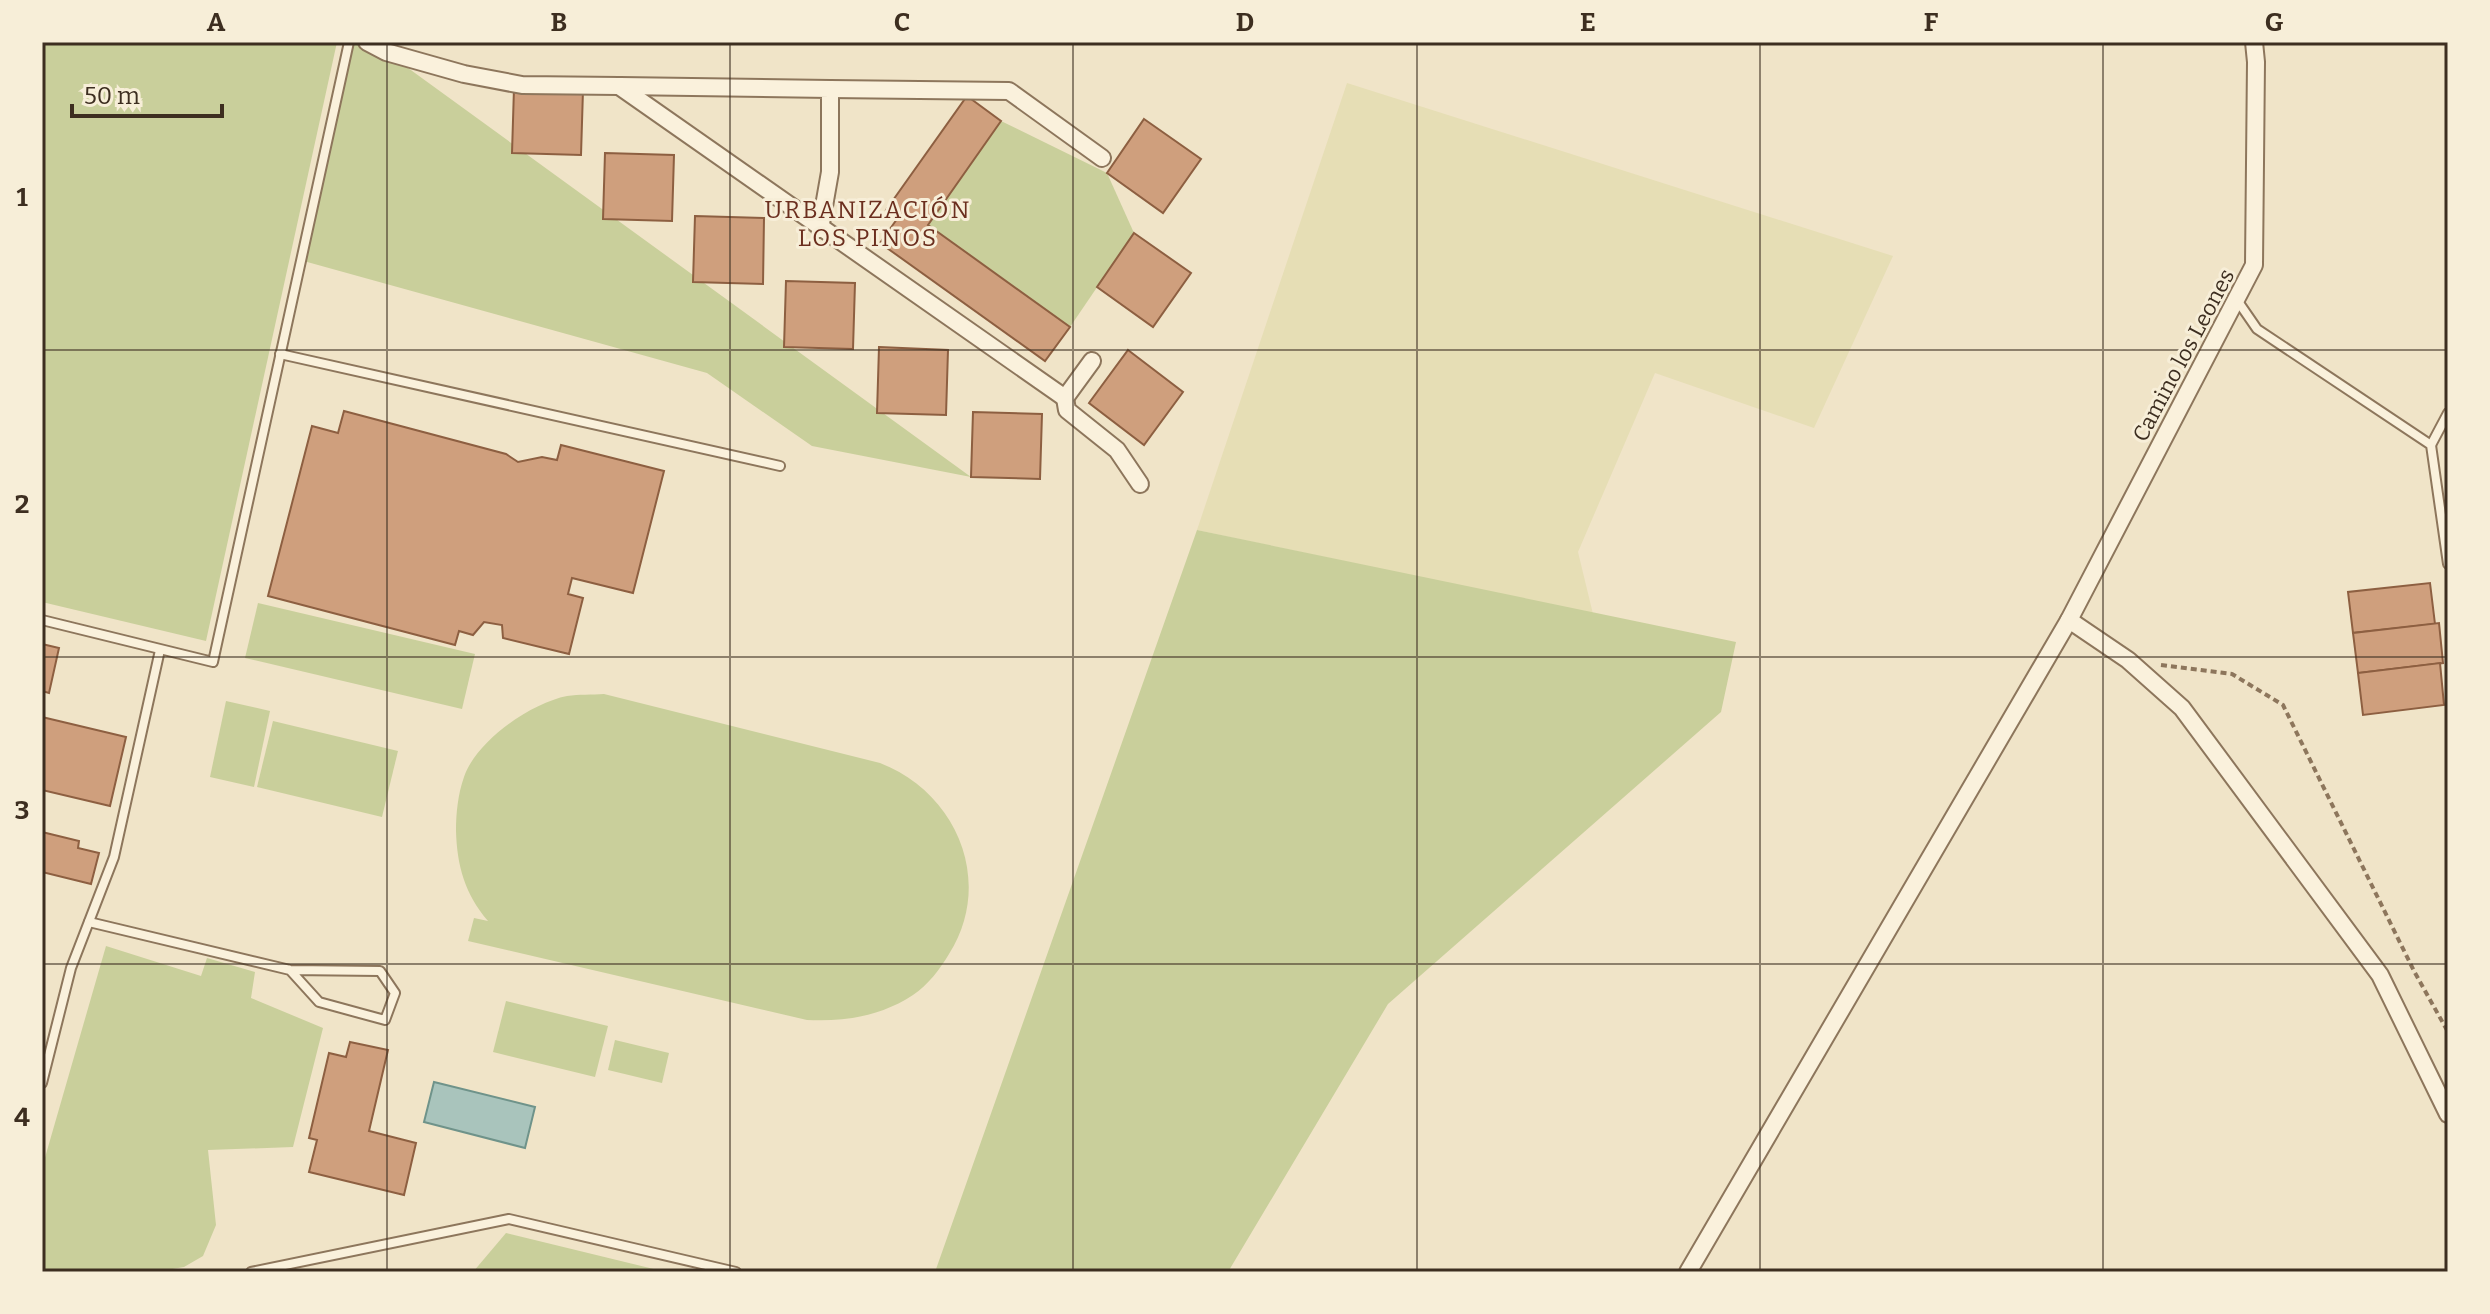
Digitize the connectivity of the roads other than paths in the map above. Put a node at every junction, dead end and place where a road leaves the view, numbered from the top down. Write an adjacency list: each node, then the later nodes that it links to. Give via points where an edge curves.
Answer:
1 (349, 42): 9 (lane)
2 (367, 42): 4 (street, via 464,74 522,85)
3 (2254, 42): 8 (street, Camino los Leones, via 2254,265)
4 (619, 86): 5 (street); 7 (street)
5 (830, 89): 6 (street, via 1009,91); 7 (street, via 830,172)
6 (1102, 158)
7 (820, 229): 11 (street)
8 (2236, 299): 13 (lane, via 2257,329); 18 (street, Camino los Leones)
9 (280, 354): 14 (lane); 19 (lane, via 213,662)
10 (1092, 361): 11 (street)
11 (1065, 398): 15 (street, via 1067,410 1117,450)
12 (2448, 413): 13 (lane)
13 (2431, 445): 16 (lane)
14 (780, 466)
15 (1140, 484)
16 (2448, 564)
17 (42, 620): 19 (lane)
18 (2069, 620): 23 (street, via 2128,660 2182,708 2380,975); 26 (street, Camino los Leones)
19 (160, 650): 20 (lane, via 114,857)
20 (89, 922): 21 (lane); 22 (lane, via 71,968)
21 (290, 970): 21 (lane, via 380,971 395,993 385,1020 319,1002)
22 (42, 1083)
23 (2448, 1114)
24 (251, 1272): 25 (lane, via 509,1219)
25 (736, 1272)
26 (1688, 1272)

